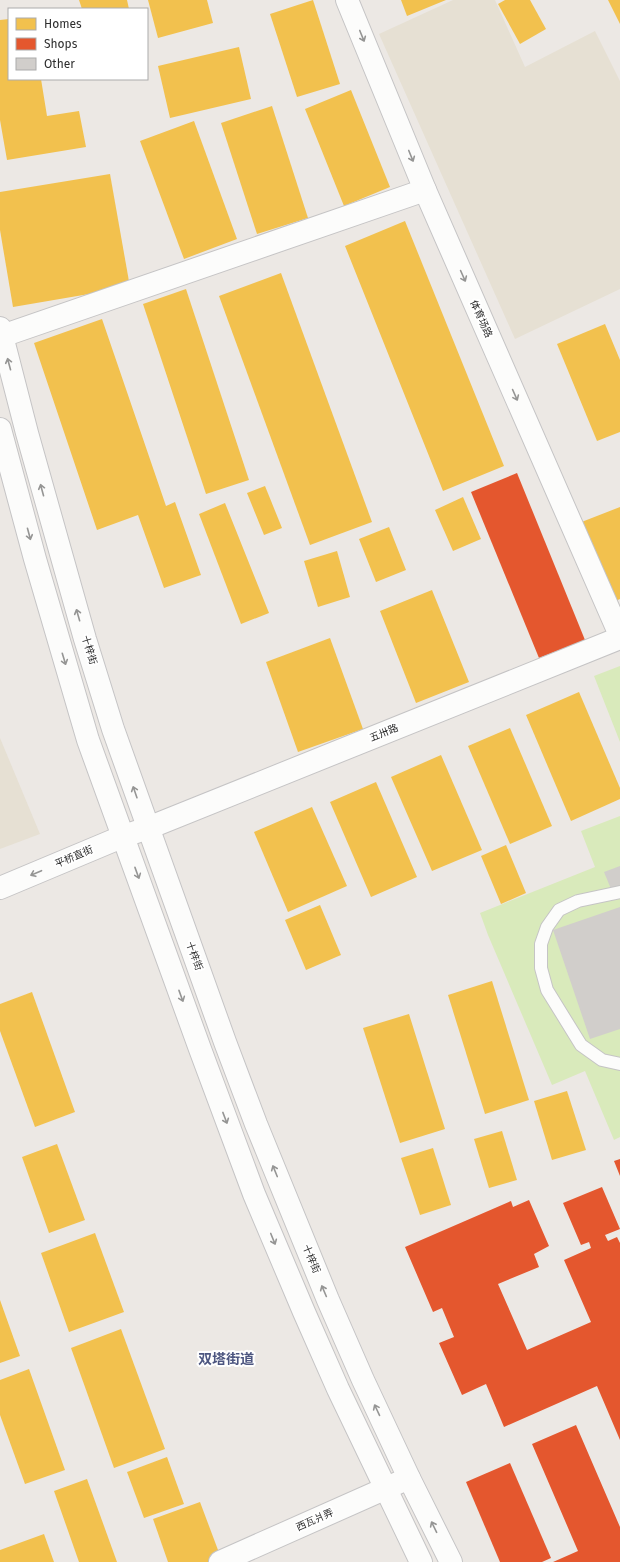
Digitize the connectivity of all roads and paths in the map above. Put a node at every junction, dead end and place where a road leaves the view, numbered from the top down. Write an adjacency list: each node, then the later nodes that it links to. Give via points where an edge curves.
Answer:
1 (347, 0): 2 (main road, 体育场路, one-way to 2)
2 (425, 190): 3 (main road); 5 (main road, 体育场路, one-way to 5)
3 (1, 332): 6 (main road, 十梓街, one-way to 3, via 113,729 83,632)
4 (0, 429): 7 (main road, one-way to 7, via 88,740)
5 (620, 637): 6 (main road, 五卅路)
6 (148, 828): 7 (main road, 平桥直街); 11 (main road, 十梓街, one-way to 6, via 328,1300 256,1124)
7 (124, 836): 8 (main road, 平桥直街, one-way to 8); 12 (main road, one-way to 12, via 254,1194 316,1340)
8 (0, 888)
9 (620, 892): 10 (lane, via 578,901 559,910 547,927 541,944 541,968 547,990 581,1045 602,1060)
10 (620, 1064)
11 (409, 1478): 12 (main road, 西瓦爿弄); 15 (main road, 十梓街, one-way to 11)
12 (386, 1489): 13 (main road, 西瓦爿弄); 14 (main road)
13 (220, 1562)
14 (421, 1562)
15 (451, 1562)

